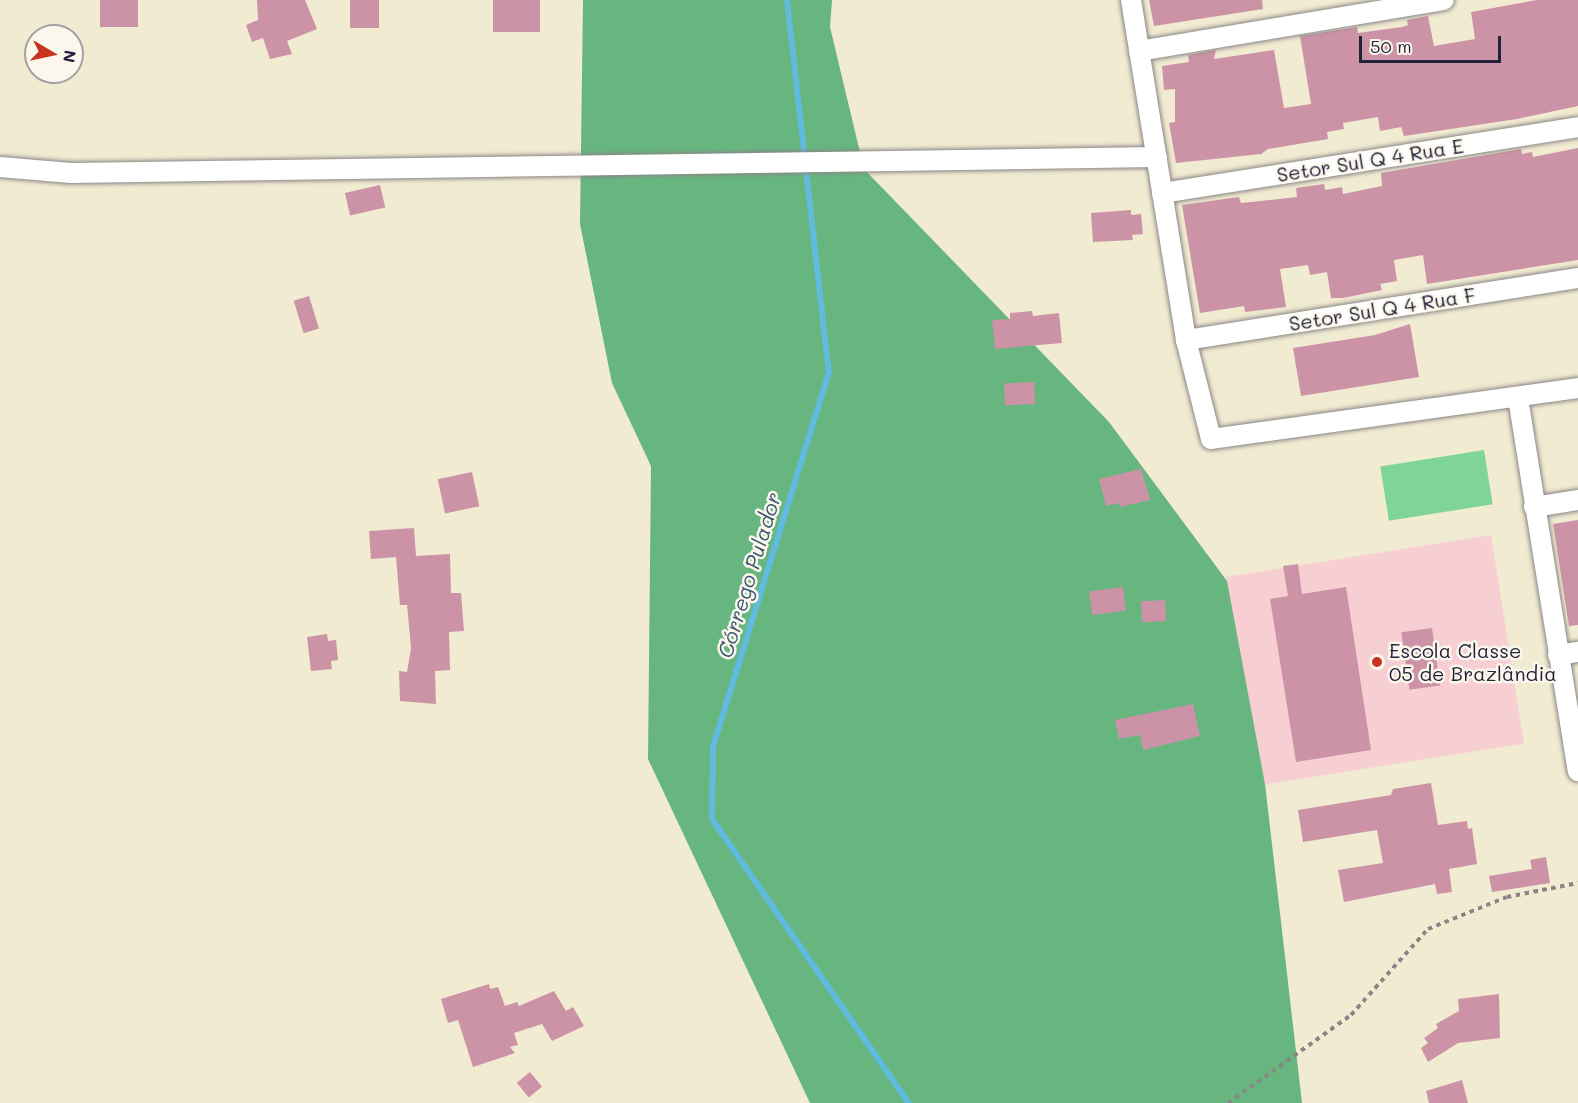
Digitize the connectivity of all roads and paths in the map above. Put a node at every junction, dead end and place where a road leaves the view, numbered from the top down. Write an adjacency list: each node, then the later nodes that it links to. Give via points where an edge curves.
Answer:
1 (1131, 0): 3 (street)
2 (1444, 0): 3 (street)
3 (1139, 51): 5 (street)
4 (1578, 127): 7 (street, Setor Sul Q 4 Rua E)
5 (1157, 157): 6 (street, via 71,173); 7 (street)
6 (0, 167)
7 (1162, 193): 9 (street)
8 (1578, 278): 9 (street, Setor Sul Q 4 Rua F)
9 (1186, 339): 11 (street, via 1207,433 1216,441)
10 (1578, 388): 11 (street)
11 (1518, 398): 13 (street)
12 (1578, 500): 13 (street)
13 (1534, 507): 15 (street)
14 (1578, 652): 15 (street)
15 (1558, 655): 16 (street)
16 (1578, 771)
17 (1578, 883): 18 (path, via 1507,897 1428,929 1351,1015)
18 (1228, 1103)

